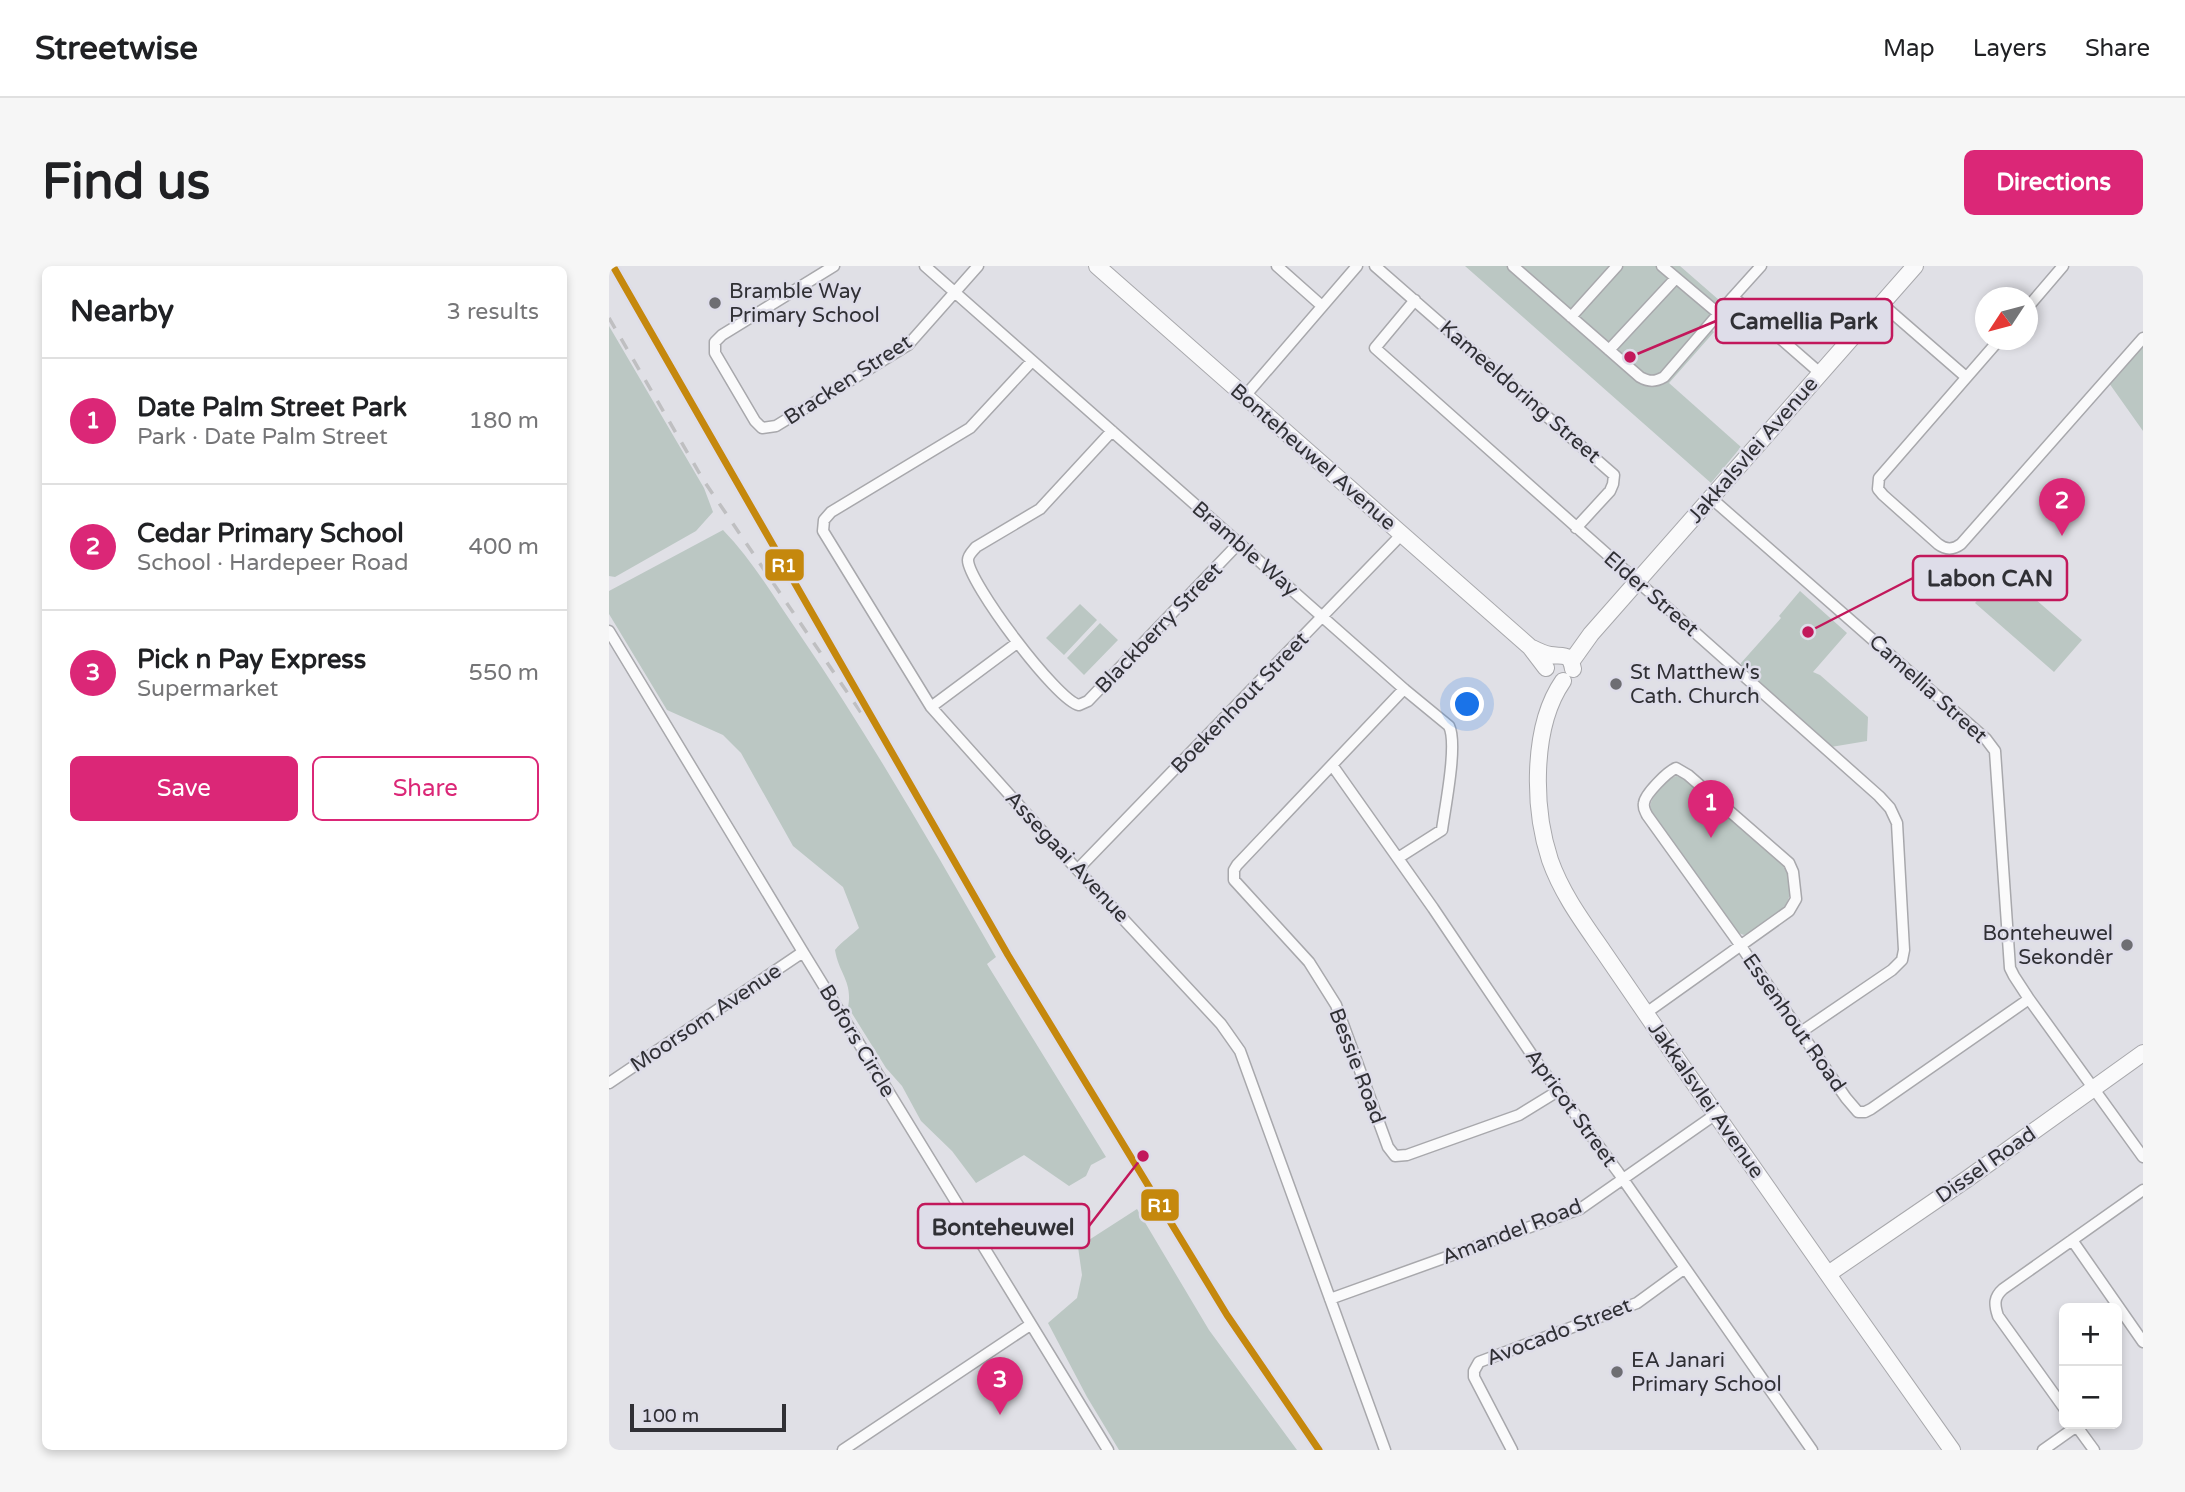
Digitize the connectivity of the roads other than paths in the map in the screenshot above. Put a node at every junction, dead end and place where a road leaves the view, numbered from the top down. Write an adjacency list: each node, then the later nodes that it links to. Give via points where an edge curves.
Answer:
1 (834, 266): 15 (street, Bracken Street, via 715,342 715,353 762,428 776,426 900,352)
2 (925, 266): 15 (street, Bramble Way)
3 (978, 266): 15 (street, Bracken Street)
4 (1097, 266): 29 (street, Bonteheuwel Avenue)
5 (1277, 266): 20 (street)
6 (1357, 266): 20 (street)
7 (1375, 266): 18 (street, Kameeldoring Street)
8 (1513, 266): 22 (street)
9 (1662, 266): 14 (street)
10 (1761, 266): 17 (street)
11 (1915, 266): 19 (street, Jakkalsvlei Avenue)
12 (2063, 266): 16 (street)
13 (1612, 268): 22 (street)
14 (1676, 278): 21 (street); 25 (street)
15 (955, 293): 26 (street, Bramble Way)
16 (2038, 295)
17 (1734, 298): 21 (street); 27 (street)
18 (1415, 300): 32 (street, Kameeldoring Street, via 1613,475 1610,491); 32 (street, Elder Street, via 1375,348)
19 (1882, 304): 27 (street, Jakkalsvlei Avenue); 28 (street)
20 (1322, 306): 29 (street)
21 (1719, 314): 25 (street, via 1656,382 1640,377)
22 (1571, 317): 25 (street)
23 (2143, 338): 28 (street, via 1961,544 1946,549 1883,495 1878,481)
24 (1990, 350): 28 (street)
25 (1609, 351)
26 (1032, 361): 30 (street, Bramble Way); 41 (street, Assegaai Avenue, via 970,428 824,520 823,531)
27 (1821, 373): 31 (street, Jakkalsvlei Avenue)
28 (1966, 377)
29 (1245, 396): 33 (street, Bonteheuwel Avenue)
30 (1112, 431): 34 (street, Bramble Way); 38 (street, Blackberry Street, via 1040,509 976,547 969,556 972,572)
31 (1711, 498): 35 (street, Jakkalsvlei Avenue); 47 (street, Camellia Street, via 1996,751 2009,961)
32 (1576, 528): 35 (street, Elder Street)
33 (1401, 535): 36 (street, Boekenhout Street); 39 (street, Bonteheuwel Avenue, via 1529,647)
34 (1239, 543): 36 (street, Bramble Way); 38 (street, Blackberry Street, via 1084,704 1067,700)
35 (1637, 582): 39 (street, Jakkalsvlei Avenue); 49 (street, Elder Street, via 1879,796 1897,823 1902,960)
36 (1323, 617): 40 (street, Bramble Way); 44 (street, Boekenhout Street)
37 (609, 631): 46 (street, Bofors Circle)
38 (1017, 643): 41 (street)
39 (1558, 666): 48 (street, Jakkalsvlei Avenue, via 1539,766 1542,829 1569,901)
40 (1404, 689): 42 (street, Bessie Road); 43 (street, Bramble Way, via 1453,733 1442,830)
41 (931, 707): 44 (street, Assegaai Avenue)
42 (1332, 765): 43 (street, Apricot Street); 53 (street, Bessie Road, via 1237,864 1233,875 1309,962 1336,1005 1390,1152 1407,1155 1519,1115)
43 (1398, 858): 53 (street, Apricot Street)
44 (1078, 869): 61 (street, Assegaai Avenue, via 1240,1051)
45 (1741, 946): 45 (street, Essenhout Road, via 1644,809 1645,799 1676,768 1783,858 1793,872 1794,906); 48 (street); 49 (street, Essenhout Road)
46 (803, 952): 51 (street, Moorsom Avenue); 62 (street, Bofors Circle)
47 (2029, 999): 49 (street, Essenhout Road, via 1865,1112 1853,1108); 52 (street, Camellia Street)
48 (1646, 1013): 54 (street, Jakkalsvlei Avenue)
49 (1801, 1032)
50 (2143, 1053): 52 (street, Dissel Road)
51 (609, 1083)
52 (2094, 1088): 55 (street, Camellia Street); 60 (street, Dissel Road)
53 (1558, 1090): 56 (street, Apricot Street)
54 (1716, 1114): 56 (street, Amandel Road); 60 (street, Jakkalsvlei Avenue)
55 (2143, 1157)
56 (1622, 1180): 59 (street, Apricot Street); 61 (street, Amandel Road, via 1571,1213)
57 (2143, 1190): 58 (street)
58 (2072, 1240): 63 (street); 64 (street, via 1995,1299 1998,1316)
59 (1685, 1268): 70 (street, Avocado Street, via 1637,1303 1479,1362 1474,1377); 71 (street, Apricot Street)
60 (1828, 1274): 72 (street, Jakkalsvlei Avenue)
61 (1330, 1299): 69 (street, Assegaai Avenue)
62 (1030, 1325): 67 (street); 68 (street, Bofors Circle)
63 (2143, 1342)
64 (2059, 1401)
65 (2071, 1429): 73 (street)
66 (2079, 1429): 74 (street)
67 (843, 1450)
68 (1108, 1450)
69 (1385, 1450)
70 (1512, 1450)
71 (1812, 1450)
72 (1952, 1450)
73 (2043, 1450)
74 (2094, 1450)

